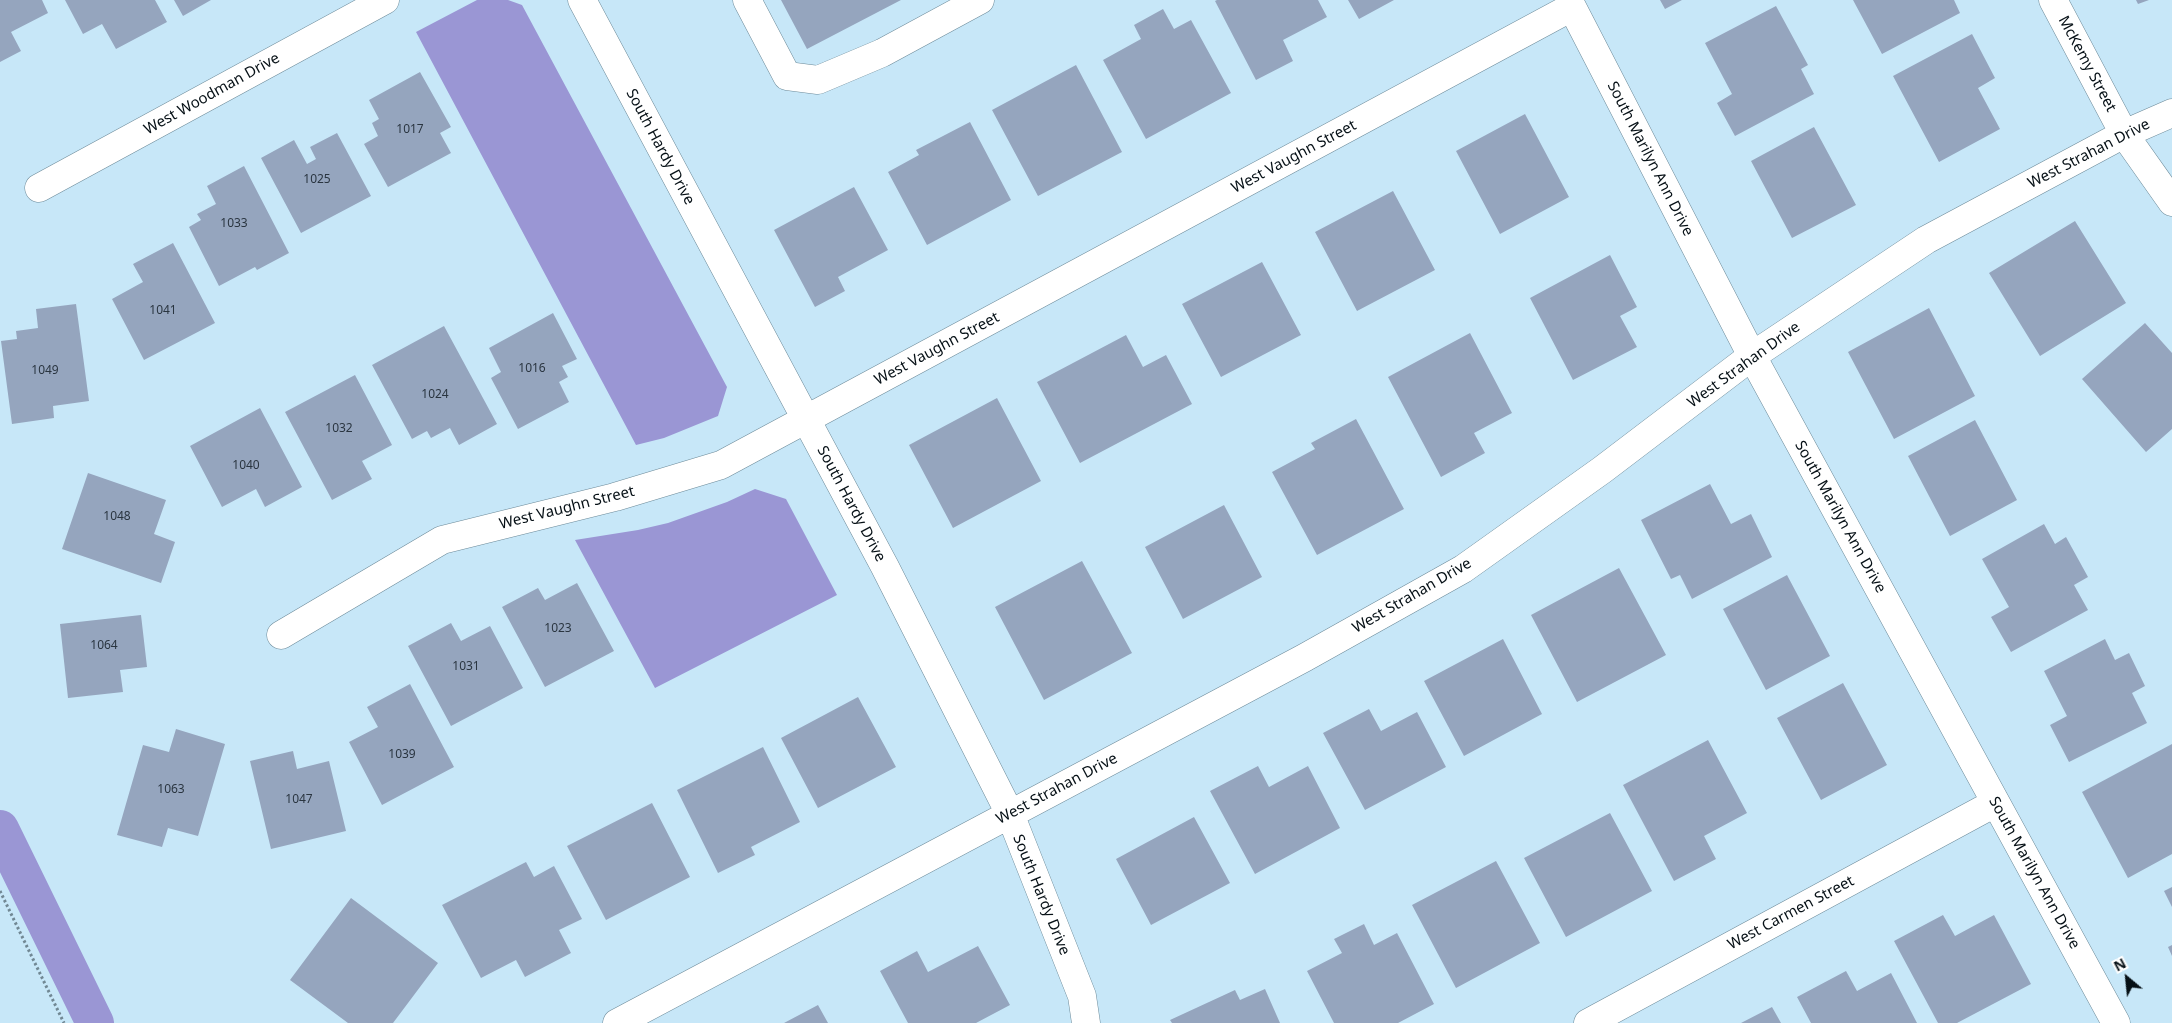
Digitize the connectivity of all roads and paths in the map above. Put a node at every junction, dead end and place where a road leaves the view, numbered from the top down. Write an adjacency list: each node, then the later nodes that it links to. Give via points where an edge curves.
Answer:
1 (385, 0): 9 (street, West Woodman Drive)
2 (582, 0): 12 (street, South Hardy Drive)
3 (747, 0): 4 (street, via 787,76 818,80 882,53)
4 (980, 0)
5 (2053, 0): 8 (street, McKemy Street)
6 (1572, 7): 11 (street, South Marilyn Ann Drive); 12 (street, West Vaughn Street)
7 (2172, 114): 8 (street, West Strahan Drive)
8 (2124, 134): 10 (street, McKemy Street); 11 (street, West Strahan Drive, via 1926,240)
9 (39, 188)
10 (2172, 202)
11 (1752, 356): 14 (street, South Marilyn Ann Drive); 15 (street, West Strahan Drive, via 1602,470 1463,569 1304,658)
12 (807, 420): 13 (street, West Vaughn Street, via 721,465 615,497 442,540); 15 (street, South Hardy Drive)
13 (281, 635)
14 (1995, 803): 20 (street, West Carmen Street); 21 (street, South Marilyn Ann Drive)
15 (1010, 814): 18 (street, West Strahan Drive); 19 (street, South Hardy Drive, via 1082,996)
16 (0, 890): 17 (path)
17 (64, 1023)
18 (617, 1023)
19 (1086, 1023)
20 (1588, 1023)
21 (2116, 1023)

